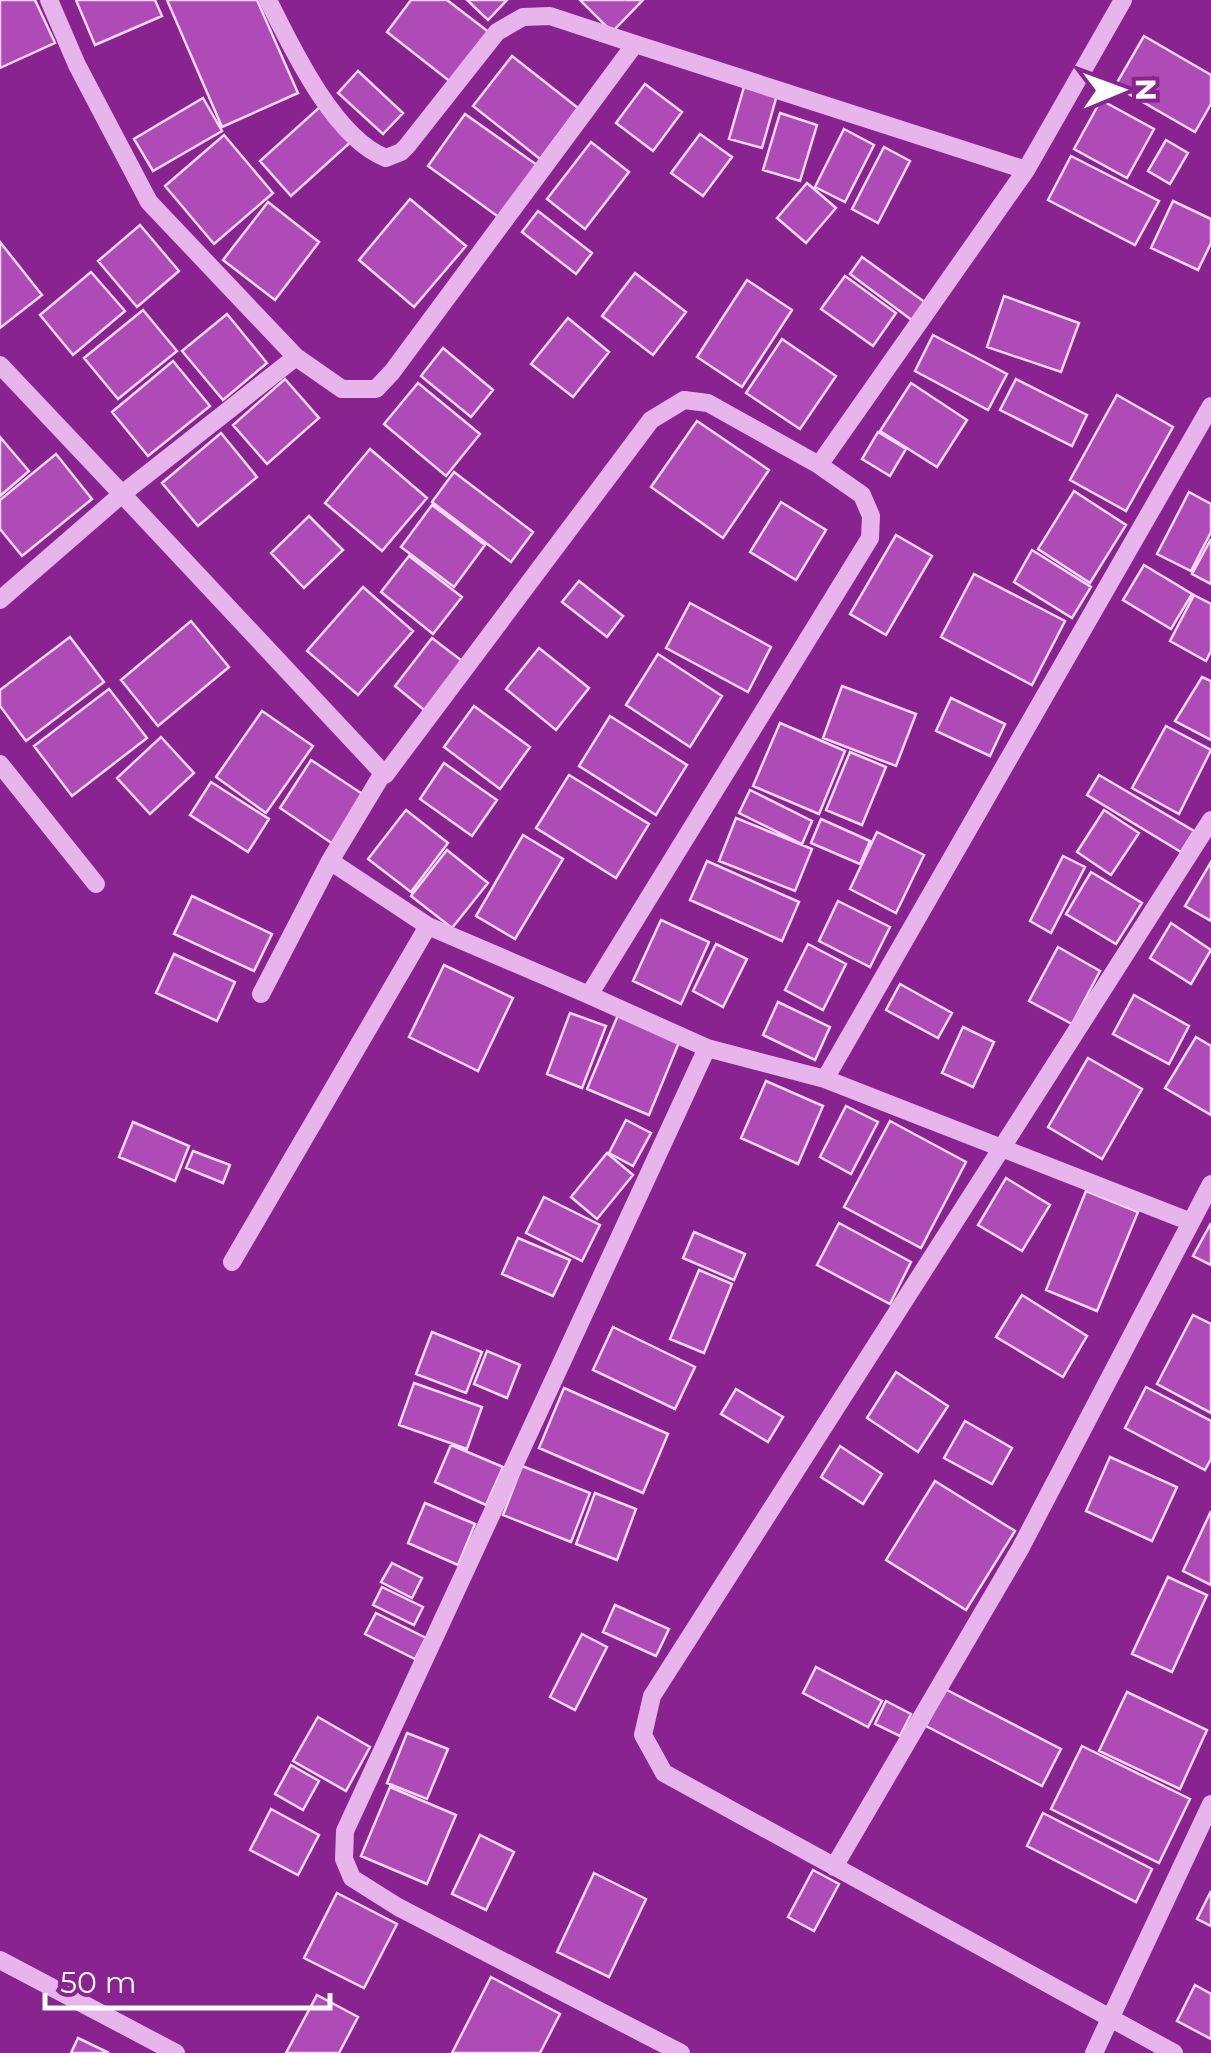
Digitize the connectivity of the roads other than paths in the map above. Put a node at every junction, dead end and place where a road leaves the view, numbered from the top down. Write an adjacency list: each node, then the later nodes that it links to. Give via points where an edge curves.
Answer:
1 (49, 0): 6 (street, via 150,202)
2 (268, 0): 4 (street, via 326,104 369,152 386,158 406,146 497,32 523,17 550,16)
3 (1123, 0): 5 (street)
4 (635, 44): 5 (street); 6 (street, via 376,389 342,389)
5 (1026, 170): 9 (street)
6 (296, 357): 10 (street)
7 (0, 366): 10 (street)
8 (1211, 406): 21 (street)
9 (820, 464): 13 (street, via 708,403 684,400 650,420); 19 (street, via 862,495 871,516 870,538)
10 (122, 494): 11 (street); 13 (street)
11 (0, 600)
12 (0, 764): 16 (street)
13 (383, 773): 15 (street)
14 (1211, 820): 22 (street)
15 (330, 861): 17 (street); 18 (street)
16 (96, 884)
17 (428, 926): 19 (street); 25 (street)
18 (261, 994)
19 (590, 995): 20 (street)
20 (707, 1048): 21 (street); 31 (street, via 345,1830 344,1859 352,1878 398,1907)
21 (824, 1079): 22 (street)
22 (1000, 1146): 24 (street); 27 (street, via 652,1696 643,1734 664,1773)
23 (1211, 1184): 24 (street)
24 (1191, 1222): 27 (street, via 1020,1549)
25 (232, 1262)
26 (1211, 1804): 29 (street)
27 (834, 1867): 29 (street)
28 (0, 1960): 30 (street)
29 (1110, 2020): 32 (street); 33 (street)
30 (176, 2053)
31 (681, 2053)
32 (1094, 2053)
33 (1174, 2053)

